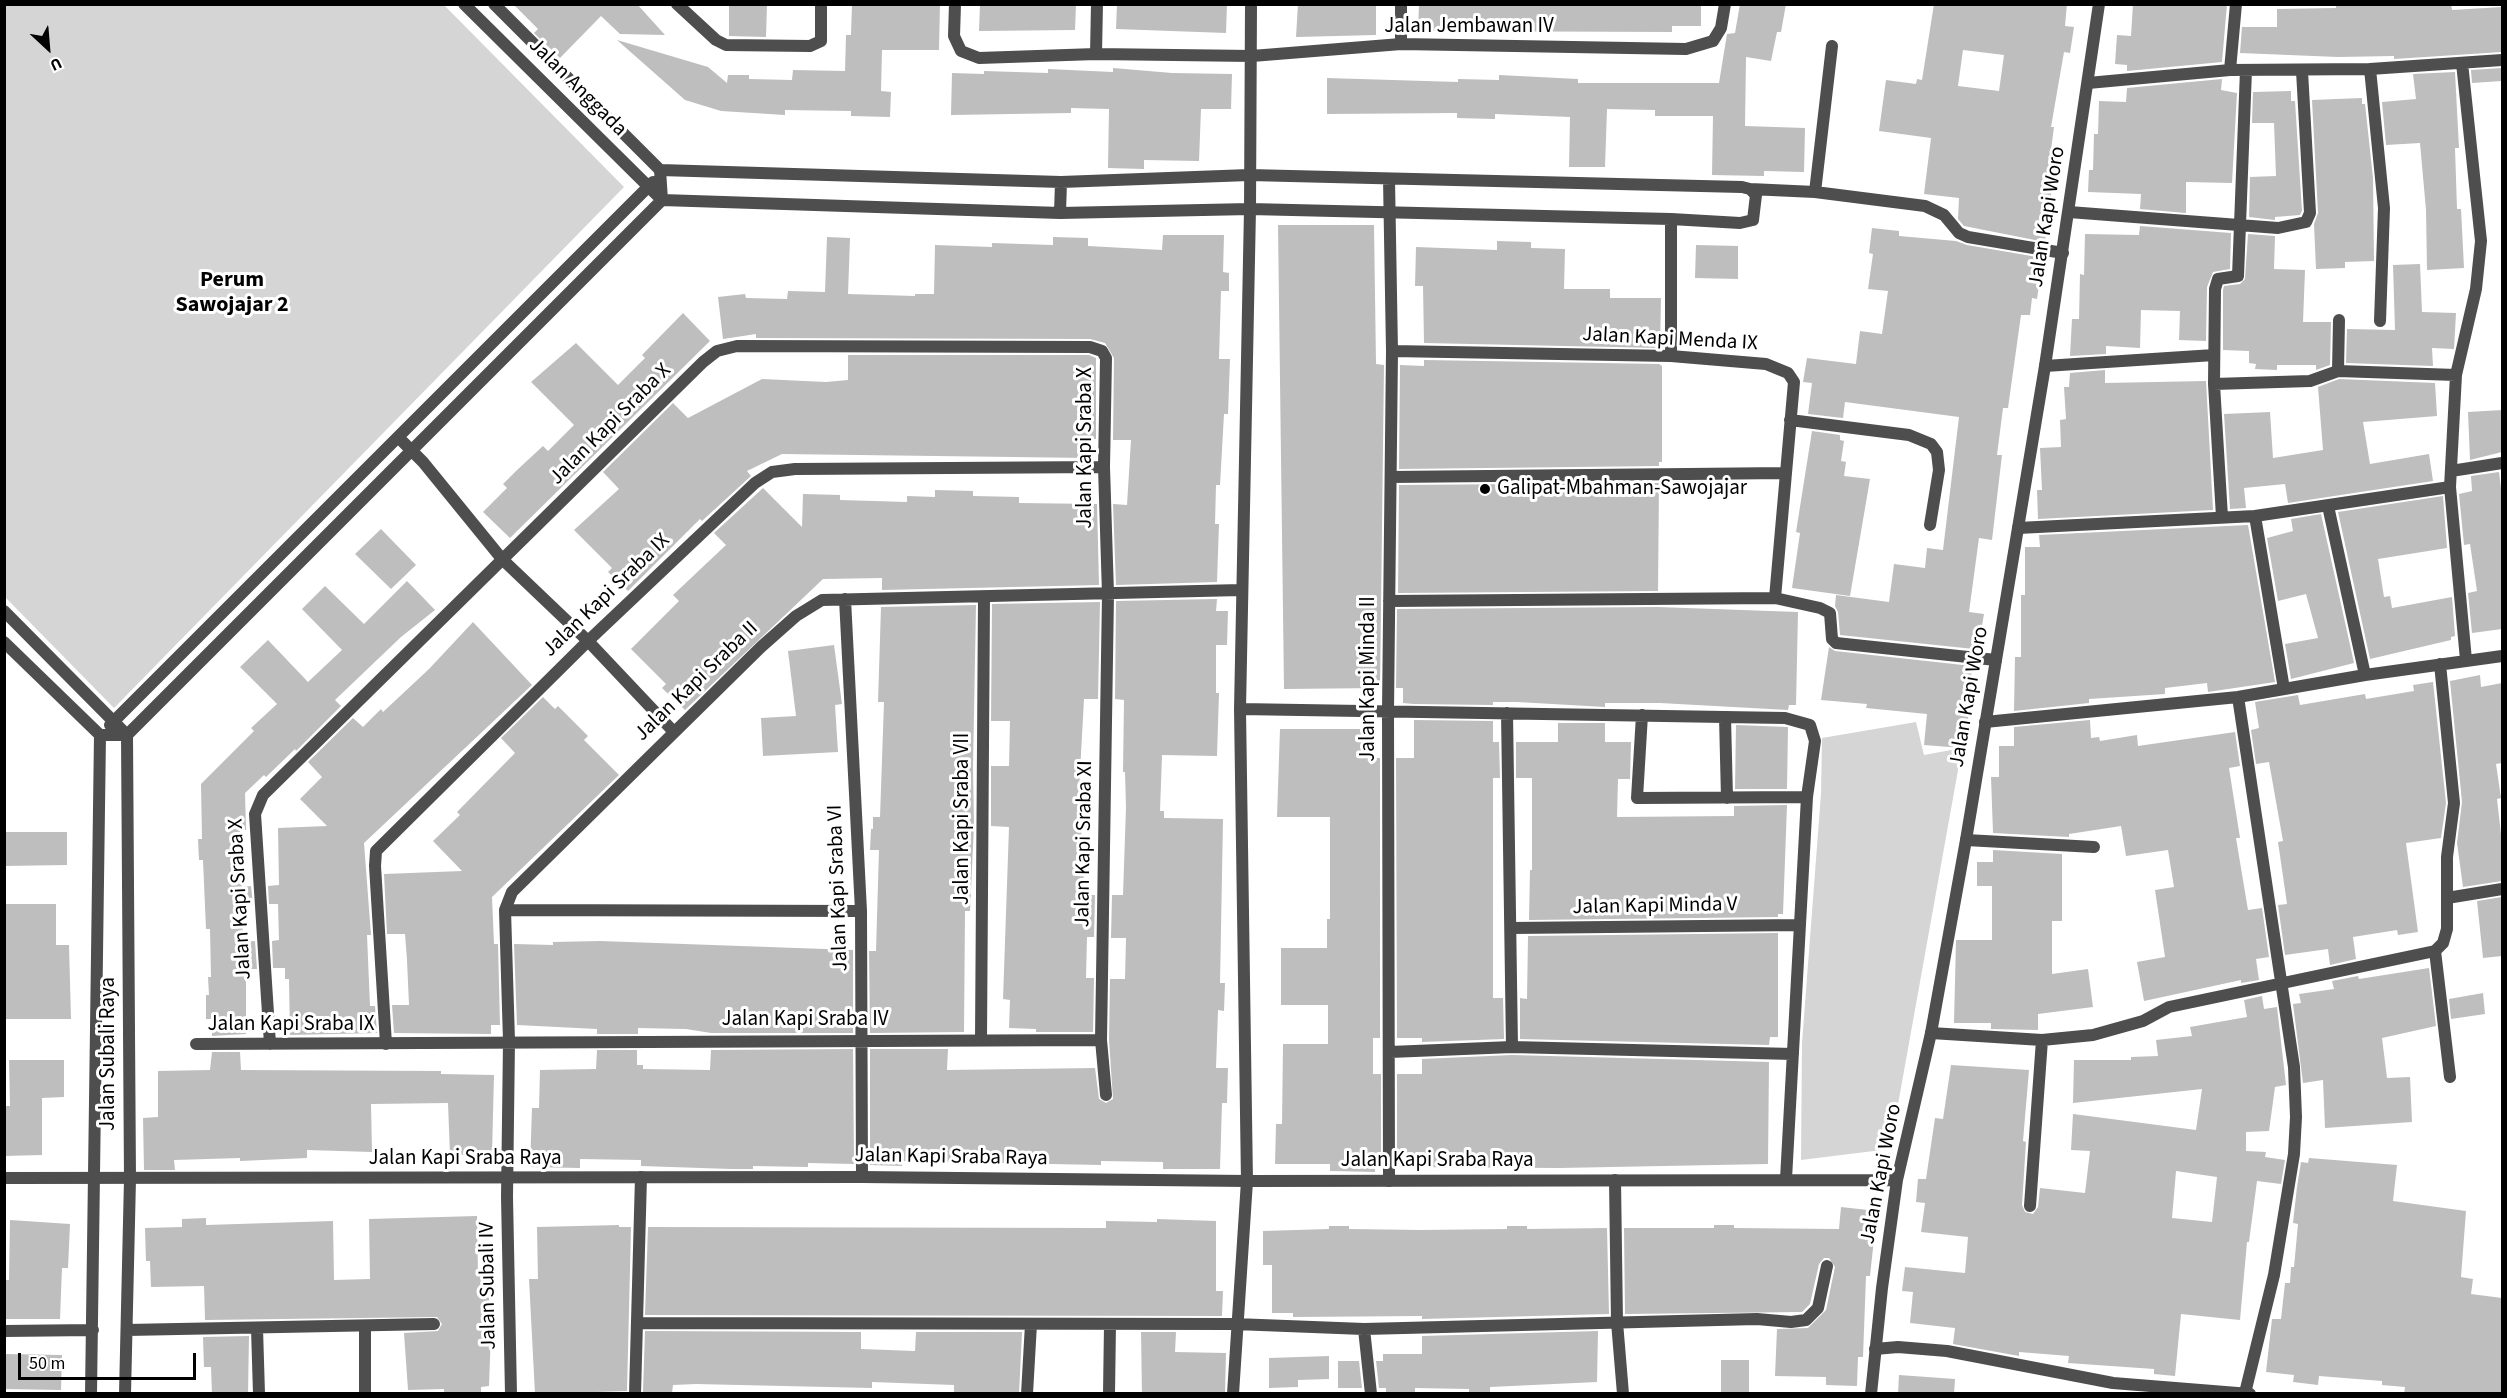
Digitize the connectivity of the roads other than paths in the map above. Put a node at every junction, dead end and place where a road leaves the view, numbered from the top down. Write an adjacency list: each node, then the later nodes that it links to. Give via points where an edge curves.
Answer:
1 (464, 4): 27 (street, Jalan Anggada)
2 (494, 4): 23 (street, Jalan Anggada)
3 (822, 4): 11 (street, via 821,41 810,46 726,45)
4 (955, 4): 14 (street, Jalan Jembawan IV, via 954,36 961,51 979,58)
5 (1097, 4): 14 (street)
6 (1251, 4): 15 (street)
7 (1401, 4): 12 (street)
8 (1725, 4): 12 (street, Jalan Jembawan IV, via 1721,28 1713,41 1686,50)
9 (2099, 4): 22 (street, Jalan Kapi Woro)
10 (2236, 4): 19 (street)
11 (682, 6)
12 (1401, 44): 15 (street, Jalan Jembawan IV)
13 (1832, 46): 29 (street)
14 (1096, 54): 15 (street, Jalan Jembawan IV)
15 (1252, 56): 24 (street)
16 (2502, 60): 17 (street)
17 (2462, 63): 18 (street); 45 (street, via 2481,241 2476,289)
18 (2370, 69): 21 (street); 39 (street, via 2384,208)
19 (2230, 70): 20 (street); 22 (street)
20 (2246, 70): 21 (street); 36 (street)
21 (2302, 70): 36 (street, via 2309,218 2298,225 2278,228)
22 (2088, 83): 33 (street, Jalan Kapi Woro)
23 (660, 170): 26 (street); 27 (street); 30 (street)
24 (1249, 175): 25 (street); 26 (street); 31 (street)
25 (1389, 178): 28 (street); 32 (street, Jalan Kapi Minda II)
26 (1061, 182): 34 (street)
27 (650, 188): 30 (street, Jalan Anggada); 48 (street)
28 (1750, 189): 29 (street); 35 (street, via 1756,195 1753,220 1748,222)
29 (1815, 192): 37 (street, via 1925,206 1944,214 1959,233 1968,237)
30 (662, 200): 34 (street); 49 (street)
31 (1250, 209): 32 (street); 34 (street); 62 (street)
32 (1390, 212): 35 (street); 40 (street, Jalan Kapi Minda II)
33 (2069, 212): 36 (street); 37 (street, Jalan Kapi Woro)
34 (1060, 213)
35 (1671, 219): 42 (street)
36 (2240, 226): 41 (street, via 2238,276 2215,282)
37 (2063, 253): 43 (street, Jalan Kapi Woro)
38 (2339, 320): 44 (street)
39 (2380, 321)
40 (1392, 351): 42 (street, Jalan Kapi Menda IX); 54 (street, Jalan Kapi Minda II)
41 (2214, 355): 43 (street); 46 (street)
42 (1671, 356): 47 (street, Jalan Kapi Menda IX, via 1780,368 1794,382)
43 (2045, 366): 60 (street, Jalan Kapi Woro)
44 (2338, 371): 45 (street); 46 (street, via 2310,381)
45 (2456, 375): 52 (street)
46 (2214, 384): 58 (street)
47 (1790, 420): 53 (street, Jalan Kapi Menda IX); 59 (street, via 1909,435 1931,444 1937,452 1939,470)
48 (398, 437): 49 (street); 83 (street)
49 (412, 451): 61 (street); 87 (street)
50 (2502, 463): 52 (street)
51 (1104, 467): 61 (street, Jalan Kapi Sraba X, via 1106,358 1102,351 1090,347 737,346 717,351 703,362); 63 (street, Jalan Kapi Sraba X); 69 (street, Jalan Kapi Sraba IX, via 772,472 755,483)
52 (2451, 471): 55 (street)
53 (1786, 473): 54 (street); 66 (street, Jalan Kapi Menda IX)
54 (1391, 477): 67 (street, Jalan Kapi Minda II)
55 (2450, 487): 56 (street); 73 (street)
56 (2328, 506): 57 (street); 75 (street)
57 (2255, 516): 58 (street); 76 (street)
58 (2222, 517): 60 (street)
59 (1930, 525)
60 (2018, 528): 72 (street, Jalan Kapi Woro)
61 (502, 559): 69 (street); 107 (street, Jalan Kapi Sraba X, via 263,795 256,807)
62 (1241, 590): 63 (street, Jalan Kapi Sraba II); 78 (street)
63 (1108, 594): 65 (street, Jalan Kapi Sraba II); 103 (street, Jalan Kapi Sraba XI)
64 (845, 598): 65 (street, Jalan Kapi Sraba II); 85 (street, Jalan Kapi Sraba II, via 822,600 796,616); 95 (street, Jalan Kapi Sraba VI)
65 (984, 598): 102 (street, Jalan Kapi Sraba VII)
66 (1775, 598): 67 (street); 72 (street, via 1830,613 1832,639 1836,643)
67 (1389, 601): 79 (street, Jalan Kapi Minda II)
68 (4, 611): 83 (street)
69 (588, 641): 85 (street); 108 (street, Jalan Kapi Sraba IX, via 376,851)
70 (4, 642): 86 (street)
71 (2502, 656): 73 (street)
72 (1996, 660): 84 (street, Jalan Kapi Woro)
73 (2466, 660): 74 (street)
74 (2440, 664): 75 (street); 93 (street, via 2454,803 2447,857)
75 (2365, 675): 76 (street)
76 (2284, 689): 77 (street)
77 (2238, 697): 84 (street); 99 (street)
78 (1240, 708): 79 (street); 124 (street)
79 (1388, 710): 80 (street); 110 (street, Jalan Kapi Minda II)
80 (1507, 713): 81 (street); 97 (street)
81 (1642, 716): 82 (street); 89 (street, via 1637,798)
82 (1725, 717): 88 (street, via 1785,718 1809,725 1815,741); 89 (street)
83 (115, 720): 86 (street); 87 (street)
84 (1984, 722): 90 (street, Jalan Kapi Woro)
85 (673, 731): 94 (street, Jalan Kapi Sraba II, via 512,892)
86 (99, 735): 87 (street); 117 (street, Jalan Subali Raya)
87 (127, 735): 118 (street, Jalan Subali Raya)
88 (1807, 797): 89 (street); 96 (street)
89 (1727, 798)
90 (1966, 840): 91 (street); 100 (street, Jalan Kapi Woro)
91 (2094, 846)
92 (2502, 889): 93 (street)
93 (2447, 898): 98 (street, via 2446,935)
94 (505, 910): 95 (street); 105 (street)
95 (861, 911): 101 (street, Jalan Kapi Sraba VI)
96 (1800, 925): 97 (street, Jalan Kapi Minda V); 111 (street)
97 (1512, 928): 109 (street)
98 (2435, 951): 99 (street); 112 (street)
99 (2282, 984): 104 (street, via 2169,1007 2143,1021 2093,1035); 142 (street, via 2294,1067 2294,1154 2274,1275)
100 (1931, 1033): 104 (street); 123 (street, Jalan Kapi Woro)
101 (863, 1039): 102 (street, Jalan Kapi Sraba IV); 105 (street, Jalan Kapi Sraba IV); 115 (street, Jalan Kapi Sraba VI)
102 (981, 1040): 103 (street, Jalan Kapi Sraba IV)
103 (1101, 1040): 113 (street, Jalan Kapi Sraba XI)
104 (2042, 1040): 125 (street)
105 (509, 1041): 108 (street, Jalan Kapi Sraba IX); 119 (street)
106 (196, 1044): 107 (street, Jalan Kapi Sraba IX)
107 (270, 1044): 108 (street, Jalan Kapi Sraba IX)
108 (386, 1044)
109 (1512, 1047): 110 (street); 111 (street)
110 (1390, 1052): 121 (street, Jalan Kapi Minda II)
111 (1793, 1054): 120 (street)
112 (2450, 1077)
113 (1106, 1095)
114 (641, 1177): 115 (street, Jalan Kapi Sraba Raya); 119 (street, Jalan Kapi Sraba Raya); 128 (street)
115 (862, 1177): 124 (street, Jalan Kapi Sraba Raya)
116 (4, 1178): 117 (street, Jalan Kapi Sraba Raya)
117 (96, 1179): 118 (street, Jalan Kapi Sraba Raya); 136 (street, Jalan Subali Raya)
118 (130, 1179): 119 (street, Jalan Kapi Sraba Raya); 137 (street, Jalan Subali Raya)
119 (507, 1179): 147 (street, Jalan Subali IV)
120 (1786, 1179): 122 (street, Jalan Kapi Sraba Raya); 123 (street, Jalan Kapi Sraba Raya)
121 (1389, 1180): 122 (street, Jalan Kapi Sraba Raya); 124 (street, Jalan Kapi Sraba Raya)
122 (1615, 1180): 127 (street)
123 (1897, 1180): 139 (street, Jalan Kapi Woro)
124 (1247, 1181): 132 (street)
125 (2030, 1206)
126 (1827, 1266): 127 (street, via 1818,1308 1806,1320)
127 (1617, 1322): 135 (street); 153 (street)
128 (638, 1323): 130 (street); 148 (street)
129 (434, 1324): 133 (street)
130 (1031, 1324): 131 (street); 149 (street)
131 (1110, 1324): 132 (street); 150 (street)
132 (1236, 1324): 135 (street); 151 (street)
133 (365, 1326): 134 (street); 146 (street)
134 (257, 1328): 137 (street); 145 (street)
135 (1364, 1329): 152 (street)
136 (93, 1330): 138 (street); 143 (street, Jalan Subali Raya)
137 (127, 1330): 144 (street, Jalan Subali Raya)
138 (4, 1331)
139 (1875, 1349): 140 (street, via 1947,1351); 154 (street, Jalan Kapi Woro)
140 (2112, 1388): 141 (street)
141 (2154, 1389): 142 (street)
142 (2245, 1393): 155 (street)
143 (91, 1394)
144 (125, 1394)
145 (259, 1394)
146 (365, 1394)
147 (511, 1394)
148 (635, 1394)
149 (1028, 1394)
150 (1109, 1394)
151 (1233, 1394)
152 (1371, 1394)
153 (1623, 1394)
154 (1871, 1394)
155 (2250, 1394)

